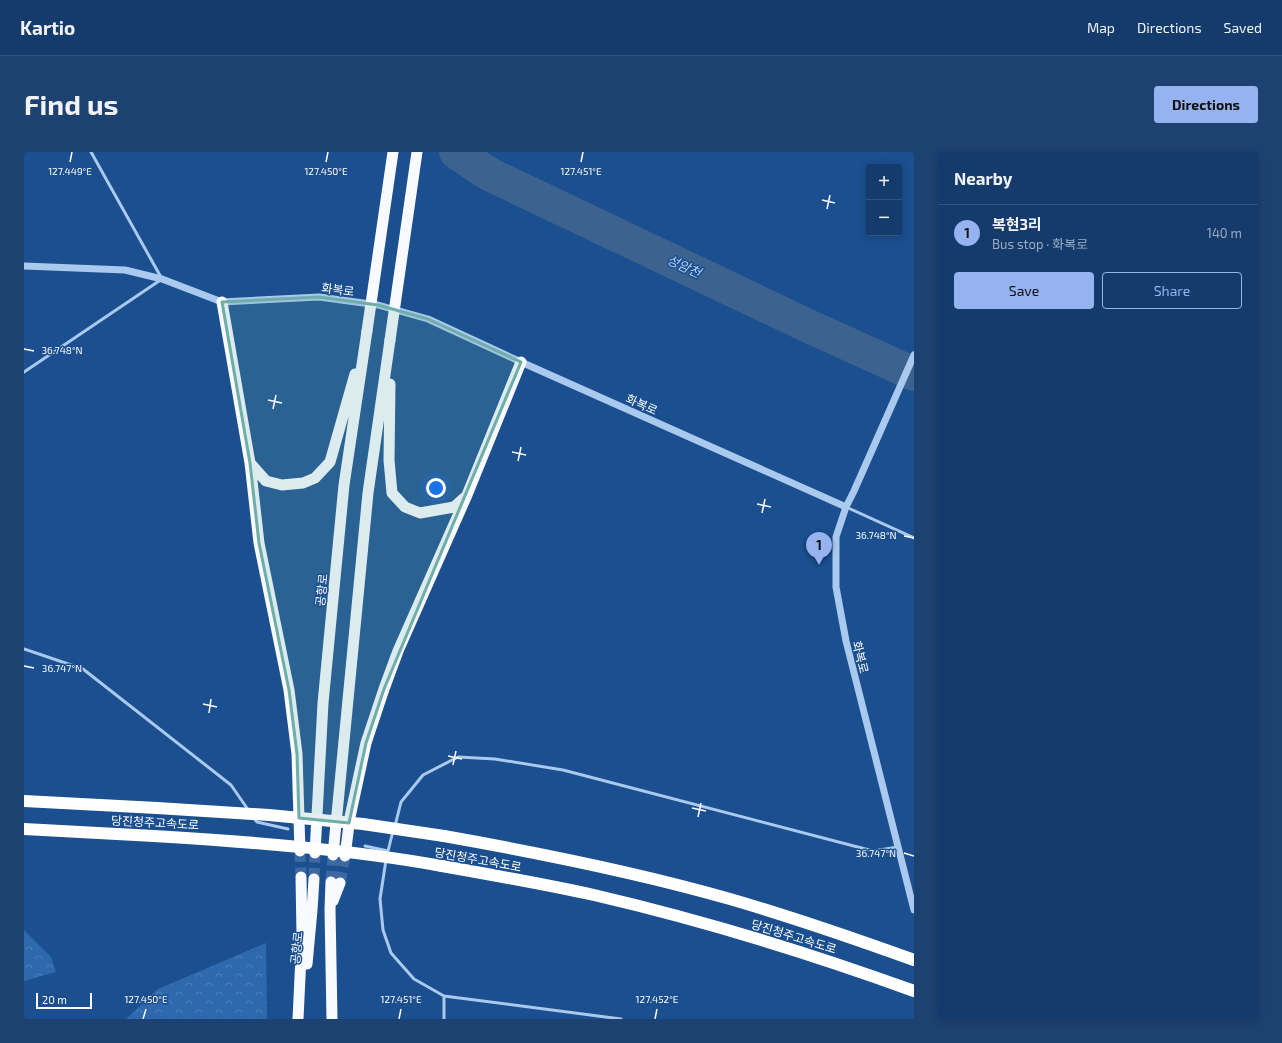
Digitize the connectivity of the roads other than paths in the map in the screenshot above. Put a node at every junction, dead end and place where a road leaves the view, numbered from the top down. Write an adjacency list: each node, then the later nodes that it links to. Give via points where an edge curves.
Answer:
1 (91, 152): 5 (lane)
2 (393, 152): 7 (highway, bridge)
3 (417, 152): 8 (highway, bridge)
4 (24, 266): 5 (street, 화복로, via 125,270)
5 (162, 279): 6 (street, 화복로); 11 (lane)
6 (222, 302): 10 (street, 화복로, via 319,297 378,305 428,319); 12 (highway)
7 (367, 331): 12 (highway, via 330,462 315,478 303,483 282,484 266,481); 24 (highway, 공항로, via 344,485 323,696)
8 (390, 340): 13 (highway, via 389,460 392,493 405,507 420,513 454,508); 25 (highway, via 368,493)
9 (914, 355): 14 (street)
10 (521, 362): 13 (highway); 14 (street, 화복로)
11 (24, 372)
12 (250, 463): 23 (highway, via 259,543 289,690 296,740)
13 (467, 495): 26 (highway, via 398,651 372,722 350,817)
14 (846, 507): 15 (lane); 21 (street, 화복로, via 836,537 836,587 846,641)
15 (914, 538)
16 (24, 649): 19 (lane, via 83,669 231,785 257,822)
17 (24, 802): 31 (highway, 당진청주고속도로, bridge, via 269,815 444,836 642,876 730,899 812,924)
18 (24, 829): 32 (highway, 당진청주고속도로, bridge, via 241,842 328,849 410,860 624,903 774,944)
19 (288, 829)
20 (365, 846): 22 (lane)
21 (898, 847): 22 (lane, via 873,851 563,770 495,759 458,757 423,775 401,802); 30 (street, 화복로)
22 (388, 851): 33 (lane, via 380,899 383,930 391,952 414,979)
23 (300, 852)
24 (315, 853)
25 (333, 855)
26 (344, 856)
27 (301, 877): 34 (highway, via 302,935)
28 (314, 879): 35 (highway, 공항로)
29 (335, 883): 36 (highway, via 330,909)
30 (914, 910)
31 (914, 960)
32 (914, 990)
33 (444, 996): 37 (lane); 38 (lane)
34 (298, 1019)
35 (302, 1019)
36 (332, 1019)
37 (444, 1019)
38 (621, 1019)

